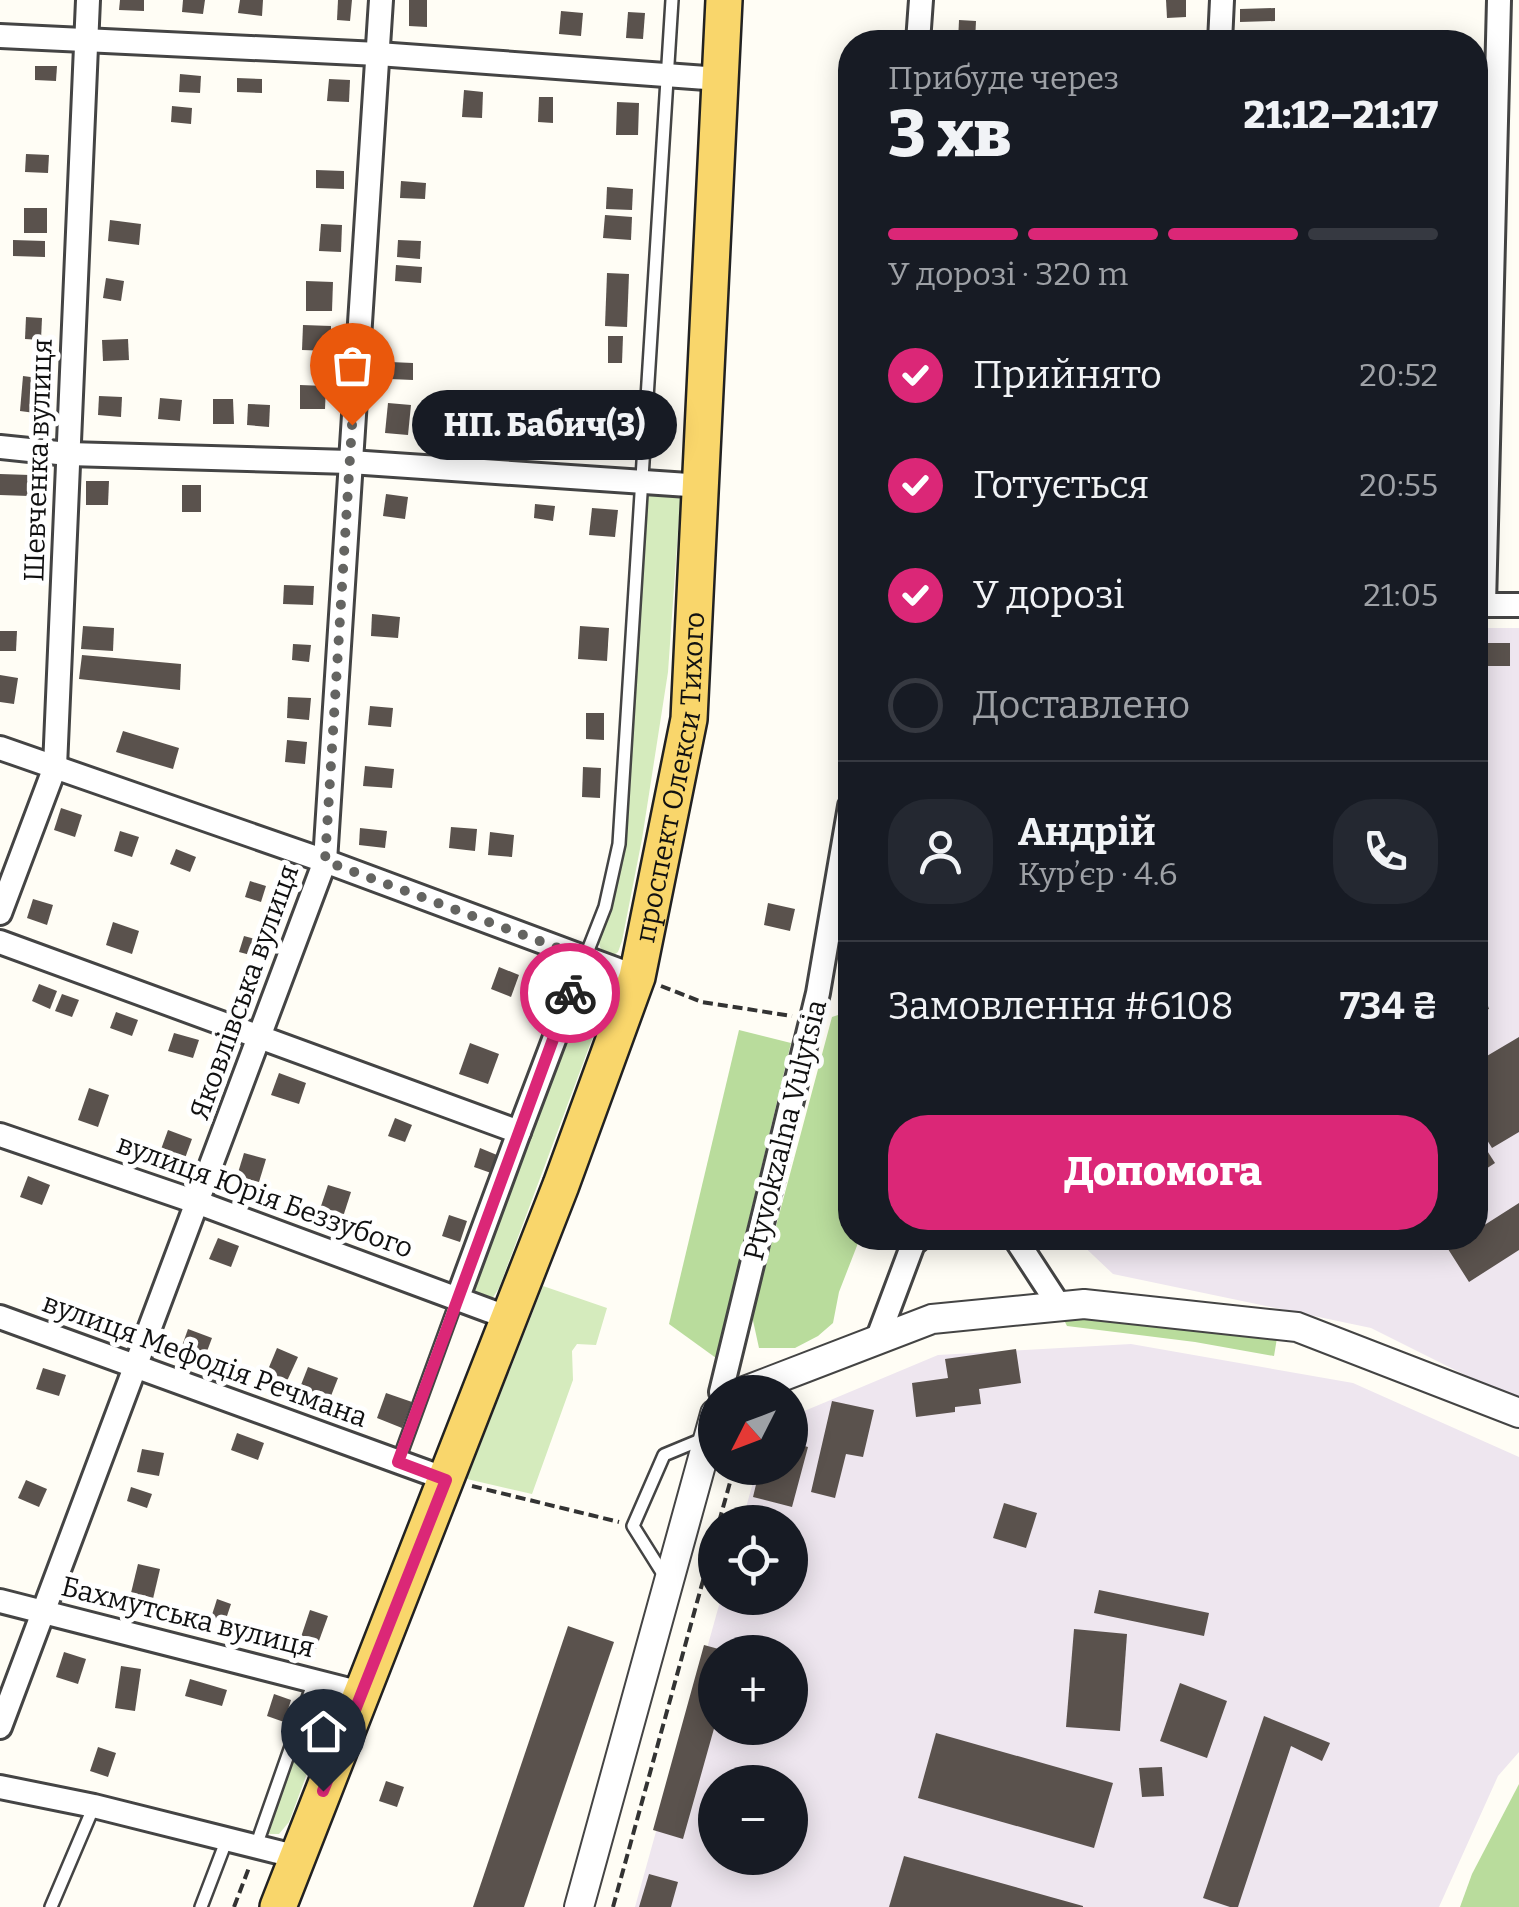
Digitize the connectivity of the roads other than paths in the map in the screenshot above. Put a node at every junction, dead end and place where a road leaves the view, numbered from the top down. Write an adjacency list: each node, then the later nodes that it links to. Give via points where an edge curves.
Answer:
1 (88, 0): 11 (street, Шевченка вулиця)
2 (381, 0): 12 (street, Яковлівська вулиця)
3 (672, 0): 13 (lane)
4 (724, 0): 14 (main road, проспект Олекси Тихого)
5 (920, 0): 8 (street)
6 (1222, 0): 9 (street)
7 (1499, 0): 15 (street)
8 (919, 30)
9 (1221, 30)
10 (0, 36): 11 (street)
11 (86, 41): 12 (street); 17 (street, Шевченка вулиця)
12 (378, 54): 13 (street); 18 (street, Яковлівська вулиця)
13 (668, 75): 14 (street); 19 (lane)
14 (720, 78): 20 (main road, проспект Олекси Тихого)
15 (1488, 350)
16 (0, 448): 17 (street)
17 (68, 454): 18 (street); 24 (street, Шевченка вулиця)
18 (350, 462): 19 (street); 25 (street, Яковлівська вулиця)
19 (643, 482): 20 (street); 29 (lane, via 620,844)
20 (702, 486): 30 (main road, проспект Олекси Тихого, via 689,719)
21 (1488, 605): 22 (street)
22 (1519, 605)
23 (0, 748): 24 (street)
24 (55, 767): 25 (street); 27 (street, Шевченка вулиця)
25 (325, 861): 29 (street); 31 (street, Яковлівська вулиця)
26 (838, 873): 43 (street, Ptyvokzalna Vulytsia, via 812,1019)
27 (0, 912)
28 (0, 942): 31 (street)
29 (585, 958): 30 (street); 32 (street)
30 (637, 977): 40 (main road, проспект Олекси Тихого)
31 (257, 1037): 32 (street); 34 (street, Яковлівська вулиця)
32 (519, 1132): 37 (street)
33 (0, 1135): 34 (street, вулиця Юрія Беззубого)
34 (199, 1203): 37 (street, вулиця Юрія Беззубого); 42 (street, Яковлівська вулиця)
35 (911, 1250): 41 (street)
36 (1023, 1250): 38 (street)
37 (458, 1297): 40 (street, вулиця Юрія Беззубого); 47 (lane)
38 (1060, 1307): 41 (street, via 932,1318); 45 (street, via 1084,1304 1297,1327)
39 (0, 1317): 42 (street, вулиця Мефодія Речмана)
40 (510, 1318): 49 (main road, проспект Олекси Тихого)
41 (877, 1340): 44 (street)
42 (136, 1367): 47 (street, вулиця Мефодія Речмана); 52 (street, Яковлівська вулиця)
43 (725, 1375)
44 (786, 1375)
45 (1519, 1413)
46 (698, 1434): 50 (lane, via 664,1455 633,1526)
47 (398, 1462): 49 (street, вулиця Мефодія Речмана)
48 (698, 1476): 50 (street)
49 (446, 1480): 54 (main road, проспект Олекси Тихого)
50 (668, 1582): 64 (street)
51 (0, 1600): 52 (street, Бахмутська вулиця)
52 (42, 1611): 53 (street, Бахмутська вулиця); 55 (street, Яковлівська вулиця)
53 (314, 1681): 54 (street, Бахмутська вулиця); 59 (lane)
54 (361, 1693): 60 (main road, проспект Олекси Тихого)
55 (0, 1727)
56 (0, 1787): 57 (street)
57 (94, 1806): 58 (street); 61 (lane)
58 (227, 1839): 59 (street); 62 (lane)
59 (256, 1846): 60 (street)
60 (298, 1857): 63 (main road, проспект Олекси Тихого)
61 (51, 1907)
62 (201, 1907)
63 (278, 1907)
64 (579, 1907)

